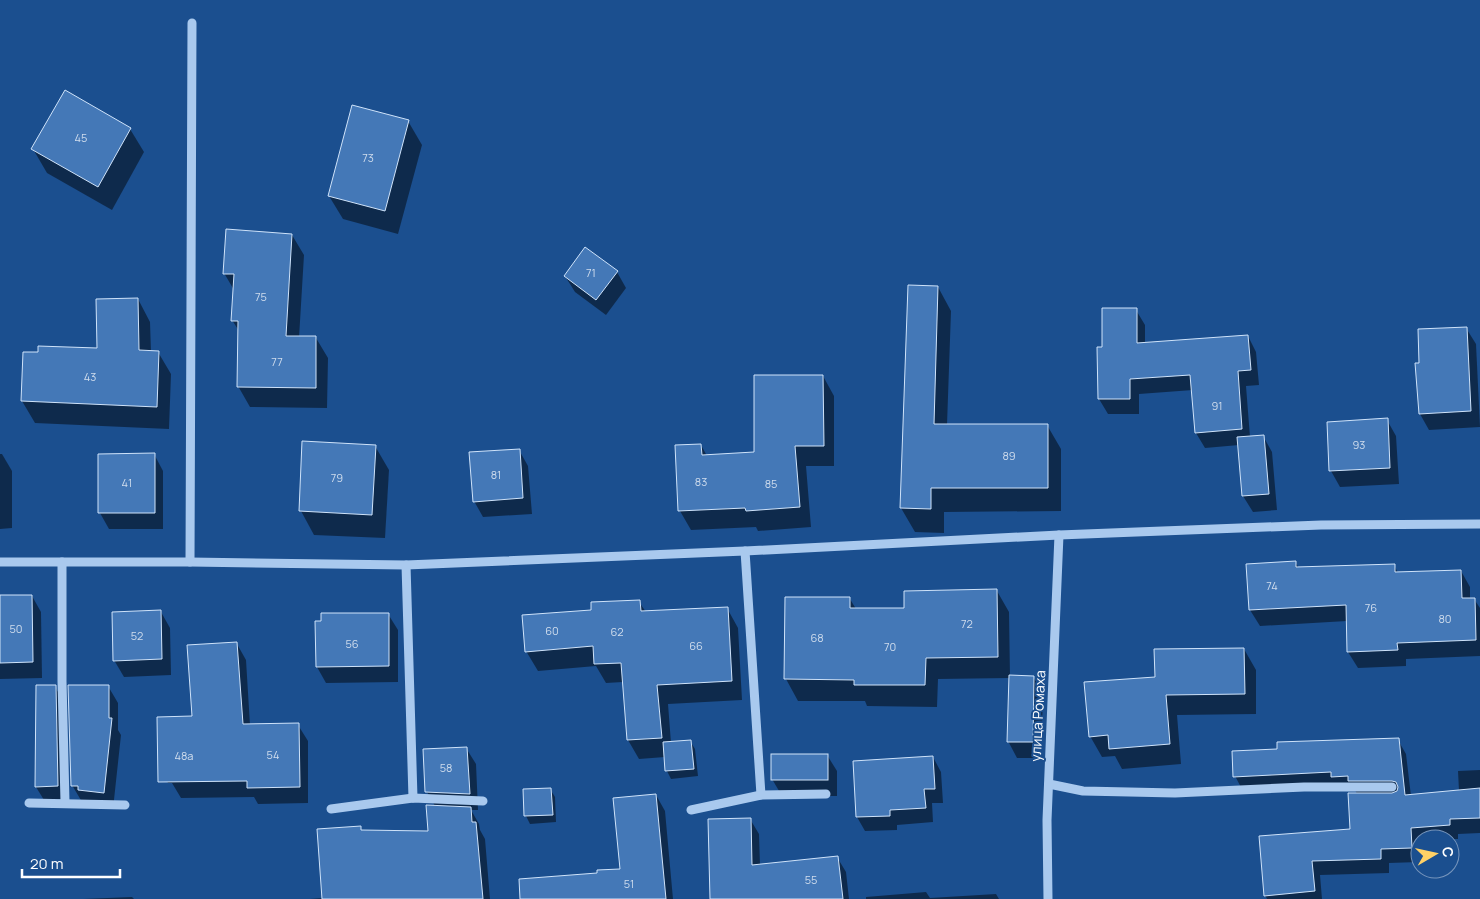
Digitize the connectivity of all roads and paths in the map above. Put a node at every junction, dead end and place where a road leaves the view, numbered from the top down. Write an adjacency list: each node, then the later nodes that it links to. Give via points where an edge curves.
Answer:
1 (192, 23): 7 (street)
2 (1480, 524): 3 (street, via 1321,524)
3 (1059, 535): 4 (street); 9 (street, улица Ромаха)
4 (745, 551): 8 (street); 12 (street)
5 (0, 562): 6 (street)
6 (62, 562): 7 (street); 15 (street)
7 (190, 562): 8 (street)
8 (406, 566): 13 (street)
9 (1049, 784): 10 (street, via 1083,790 1175,793); 20 (street, улица Ромаха)
10 (1392, 787)
11 (826, 794): 12 (street)
12 (761, 795): 19 (street)
13 (413, 798): 14 (street); 18 (street)
14 (483, 801)
15 (65, 802): 16 (street); 17 (street)
16 (29, 803)
17 (125, 805)
18 (331, 809)
19 (691, 810)
20 (1048, 899)

